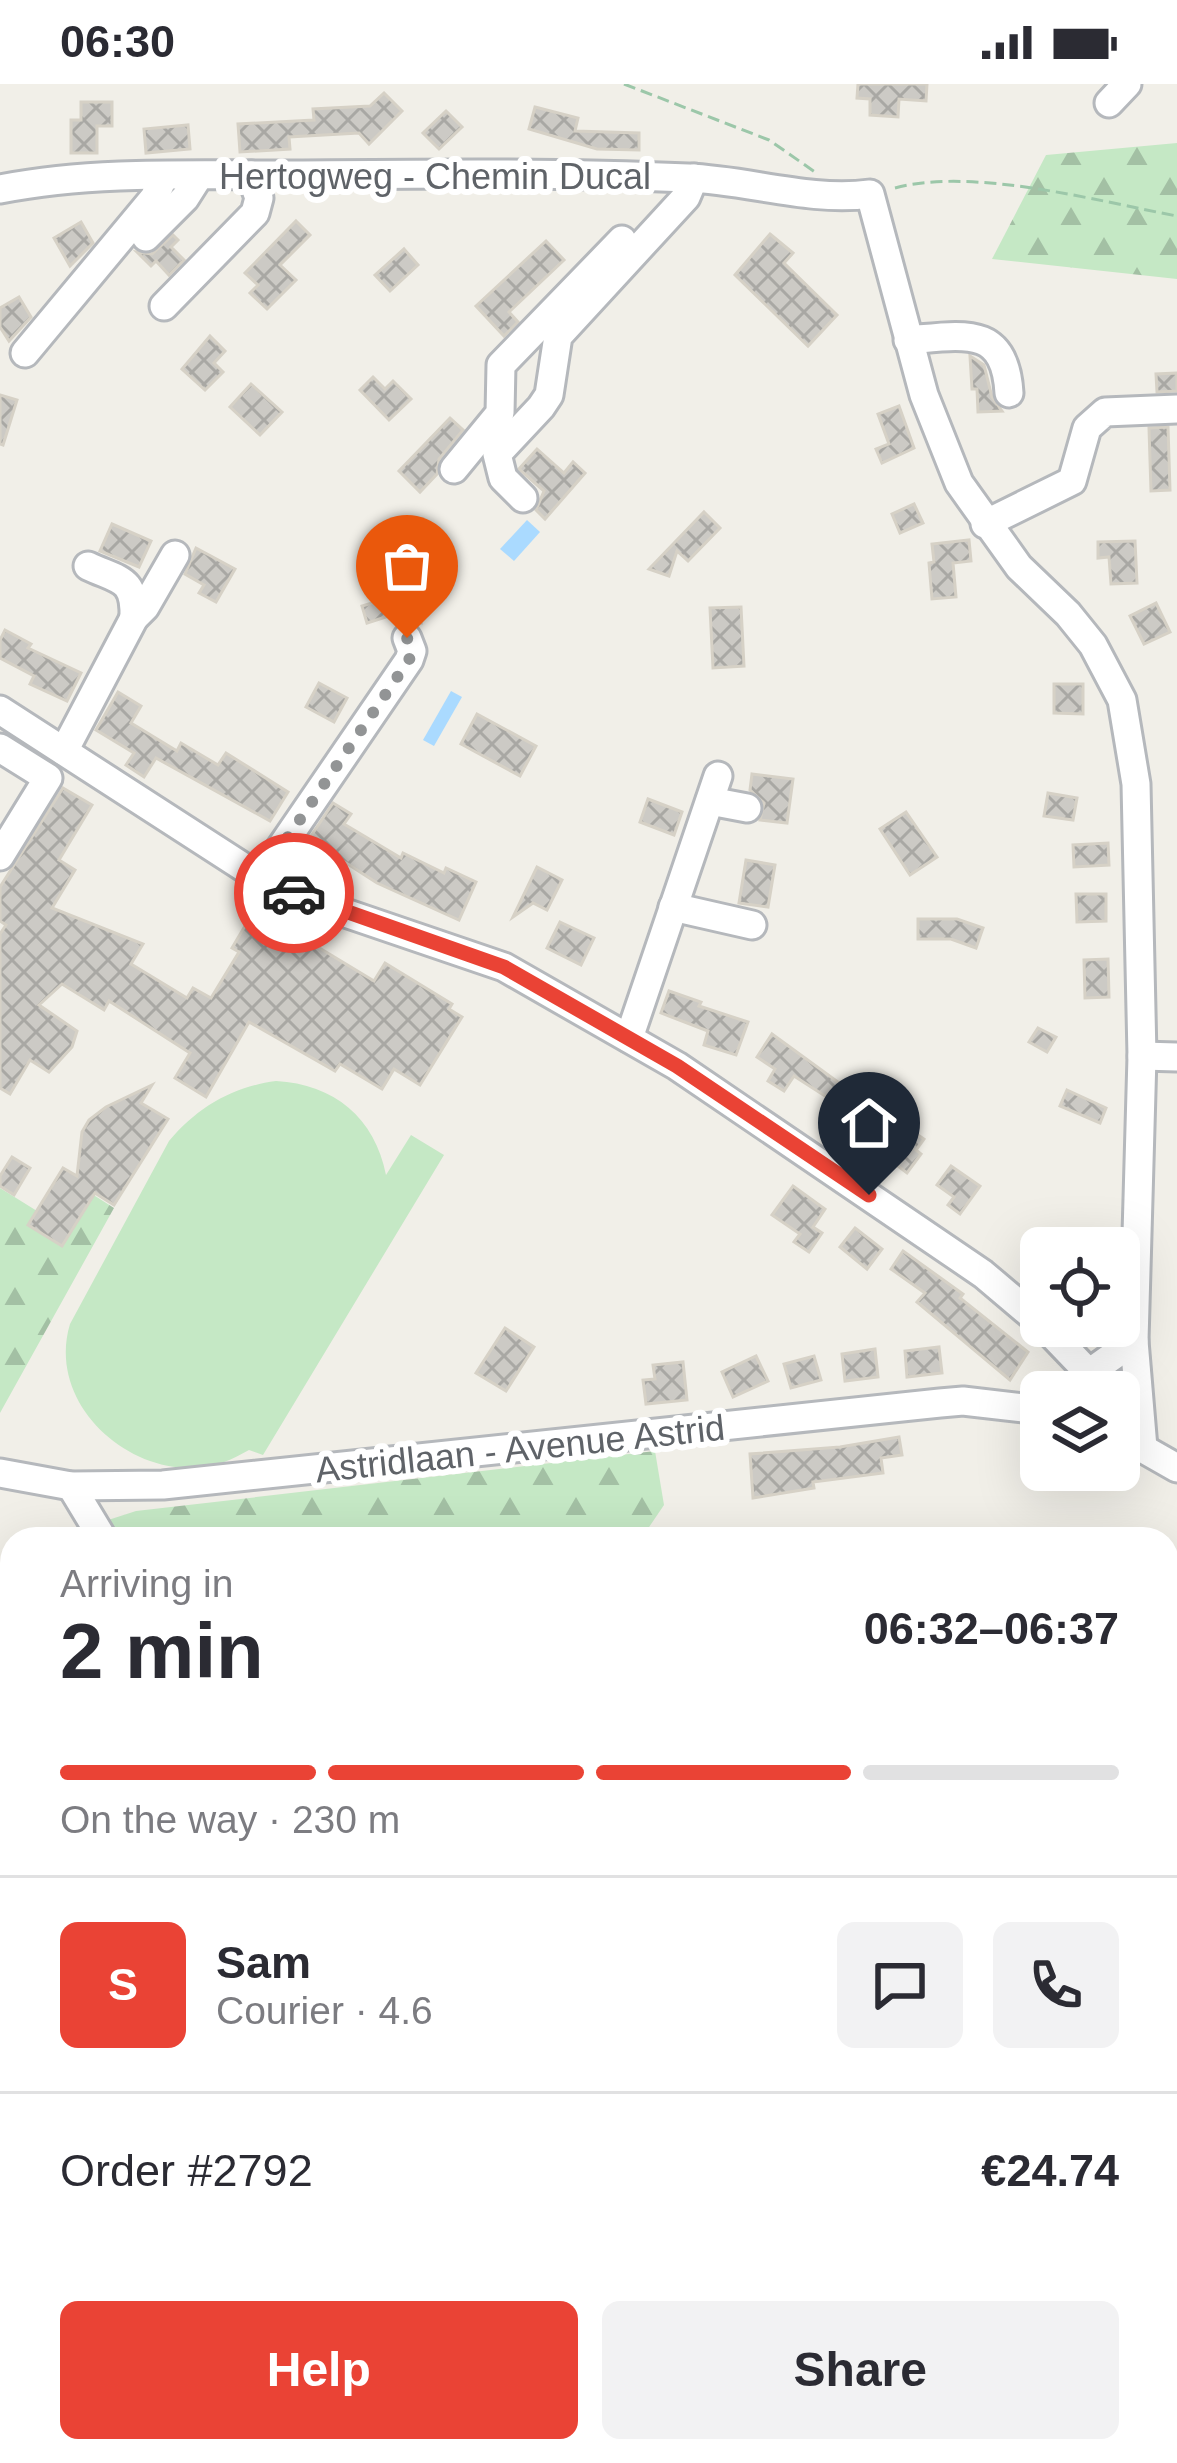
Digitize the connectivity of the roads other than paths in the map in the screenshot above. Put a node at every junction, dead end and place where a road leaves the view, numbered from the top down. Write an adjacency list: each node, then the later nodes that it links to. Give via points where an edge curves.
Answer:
1 (251, 175): 3 (street, Hertogweg - Chemin Ducal); 4 (street, Hertogweg - Chemin Ducal); 7 (street, via 255,213)
2 (164, 176): 3 (street, Hertogweg - Chemin Ducal); 5 (street, Hertogweg - Chemin Ducal); 9 (street)
3 (199, 176): 6 (street)
4 (684, 177): 8 (street, Hertogweg - Chemin Ducal, via 870,194); 12 (street, via 501,365 500,413); 13 (street, via 686,197 558,336 542,407 497,454 503,478)
5 (0, 189)
6 (146, 237)
7 (164, 306)
8 (908, 340): 10 (street, via 991,342 1008,368); 14 (street, via 958,483)
9 (25, 353)
10 (1009, 393)
11 (1177, 409): 14 (street, via 1105,412 1087,428 1072,481)
12 (454, 469)
13 (523, 498)
14 (985, 524): 30 (street, via 1094,645 1122,700 1136,784)
15 (175, 555): 17 (street)
16 (88, 566): 17 (street, via 127,584)
17 (134, 617): 22 (street)
18 (407, 638): 23 (street, via 409,660)
19 (0, 710): 22 (street)
20 (347, 716): 23 (street, via 327,745)
21 (0, 748): 25 (street, via 48,778)
22 (64, 752): 26 (street)
23 (323, 782): 26 (street)
24 (747, 808): 27 (street, via 714,789)
25 (0, 856)
26 (260, 878): 29 (street, via 504,967)
27 (673, 907): 28 (street); 29 (street)
28 (752, 925)
29 (628, 1038): 33 (street, via 850,1181)
30 (1142, 1056): 31 (street); 32 (street)
31 (1177, 1057)
32 (1137, 1227)
33 (1020, 1305)
34 (1062, 1347): 35 (street)
35 (1084, 1371)
36 (1020, 1408): 40 (street, Astridlaan - Avenue Astrid, via 963,1401 164,1485)
37 (1140, 1440): 38 (street)
38 (1177, 1468)
39 (0, 1473): 40 (street, Astridlaan - Avenue Astrid)
40 (71, 1486): 41 (street)
41 (96, 1527)

